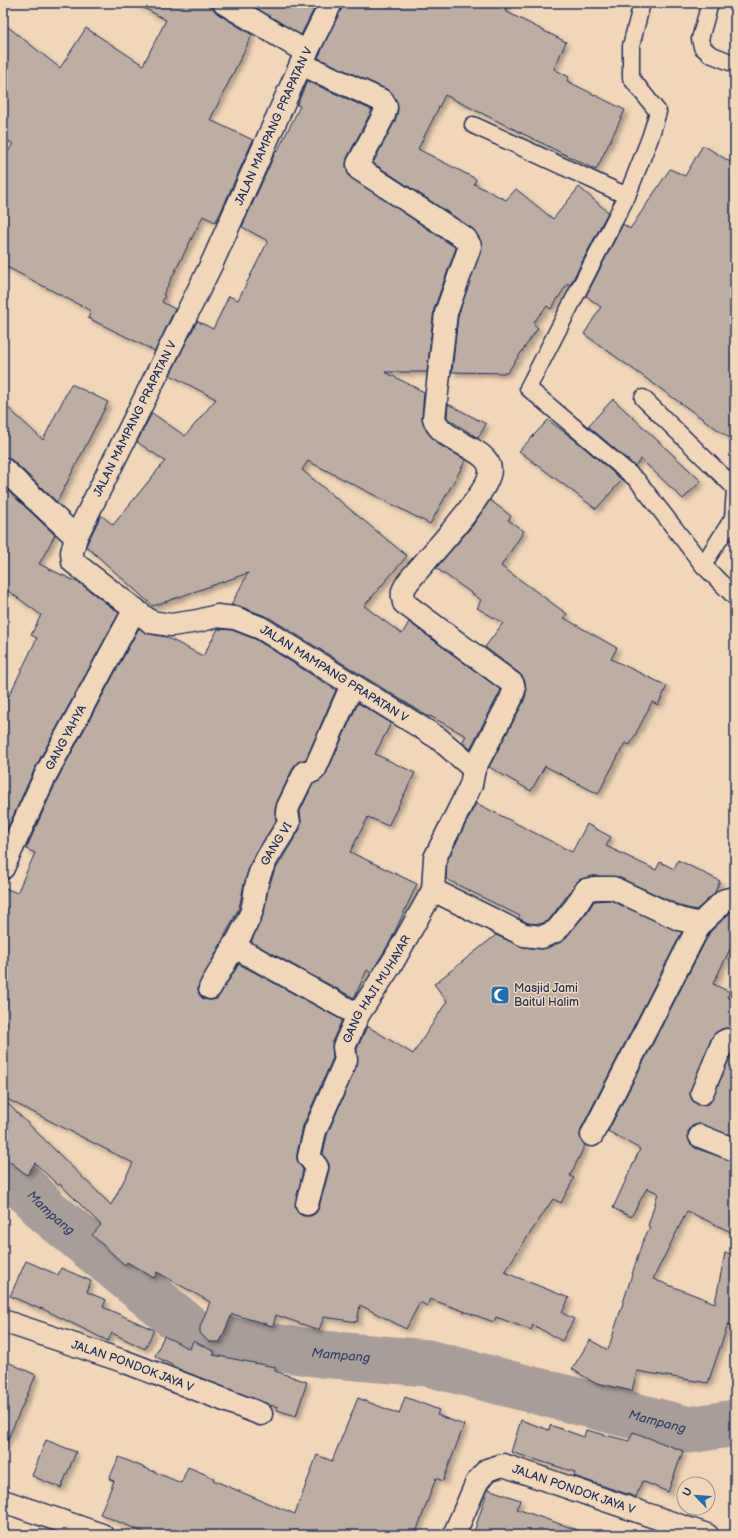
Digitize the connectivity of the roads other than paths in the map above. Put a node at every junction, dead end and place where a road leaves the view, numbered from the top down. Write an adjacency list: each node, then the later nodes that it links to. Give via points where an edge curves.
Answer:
1 (224, 3): 5 (street)
2 (331, 3): 5 (street, JALAN MAMPANG PRAPATAN V)
3 (642, 3): 8 (lane, via 631,46 631,78 658,112)
4 (710, 3): 6 (lane, via 700,39 702,47 710,54)
5 (304, 58): 13 (street, JALAN MAMPANG PRAPATAN V, via 212,263); 18 (street, via 383,101 386,107 358,164 359,169 466,239 470,246 446,313 434,418 441,431 485,458 490,469 488,482 443,542 406,584 402,593 404,603 513,684 511,699)
6 (735, 64)
7 (473, 125): 8 (lane)
8 (627, 196): 14 (lane, via 528,388 637,480)
9 (643, 398): 11 (lane)
10 (3, 469): 13 (street)
11 (735, 489): 12 (lane)
12 (734, 518): 14 (lane)
13 (76, 537): 16 (street, JALAN MAMPANG PRAPATAN V, via 72,552 73,562)
14 (703, 565): 15 (lane)
15 (735, 597)
16 (135, 609): 17 (street, JALAN MAMPANG PRAPATAN V, via 151,622 171,625 217,616 235,618 261,628); 19 (street, GANG YAHYA, via 47,772)
17 (352, 685): 18 (street, JALAN MAMPANG PRAPATAN V, via 438,738); 23 (street, GANG VI, via 315,769 305,772 288,807 289,823 256,883 252,912)
18 (474, 768): 20 (street, via 471,785 435,858)
19 (3, 868)
20 (433, 890): 22 (street, via 524,936 542,937 556,931 586,890 595,888 613,888 679,920); 25 (street, GANG HAJI MUHAYAR, via 394,960)
21 (735, 898): 22 (street, via 726,900)
22 (700, 924): 28 (street)
23 (233, 946): 24 (street, GANG VI); 25 (street)
24 (210, 988)
25 (358, 1015): 31 (street, GANG HAJI MUHAYAR, via 344,1047 346,1060 315,1131 309,1157 317,1167)
26 (735, 1043): 27 (street, via 727,1040 723,1042)
27 (702, 1093)
28 (592, 1134)
29 (700, 1136): 30 (street)
30 (735, 1150)
31 (307, 1204)
32 (3, 1322): 33 (street, JALAN PONDOK JAYA V, via 122,1361)
33 (261, 1414)
34 (3, 1501): 35 (street)
35 (102, 1535)
36 (454, 1535): 37 (street, JALAN PONDOK JAYA V, via 478,1482 487,1470 503,1465)
37 (707, 1535)

